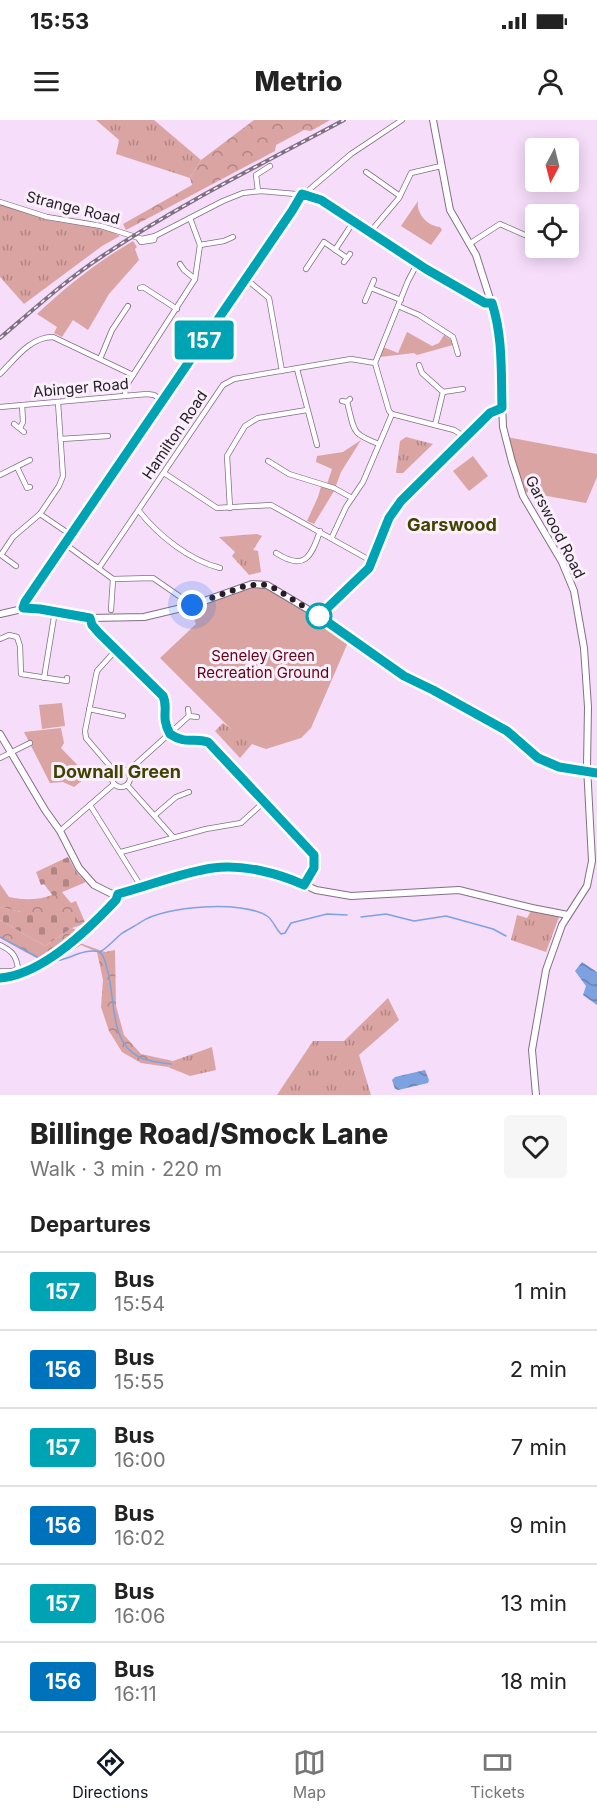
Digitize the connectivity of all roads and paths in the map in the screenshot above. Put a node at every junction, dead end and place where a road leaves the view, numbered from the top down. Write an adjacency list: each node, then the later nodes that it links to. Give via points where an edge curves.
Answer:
1 (402, 120): 7 (street, via 351,154)
2 (433, 120): 3 (street, Garswood Road)
3 (441, 166): 8 (street, via 411,173); 15 (street, Garswood Road, via 450,210)
4 (366, 172): 8 (street, via 375,174)
5 (269, 174): 6 (street, via 268,167 256,175)
6 (259, 191): 7 (street, Strange Road); 10 (street, Strange Road, via 232,197)
7 (305, 194): 11 (street); 25 (street)
8 (400, 196): 12 (street)
9 (0, 202): 10 (street, Strange Road, via 62,220 108,227 139,239 155,236)
10 (190, 218): 16 (street)
11 (354, 221): 12 (street); 17 (street)
12 (371, 231): 21 (street)
13 (525, 235): 15 (street, via 500,224)
14 (233, 237): 16 (street, via 227,242)
15 (469, 244): 31 (street, Garswood Road)
16 (200, 245): 24 (street)
17 (335, 250): 18 (street); 20 (street, via 324,242)
18 (347, 258)
19 (303, 259): 20 (street)
20 (310, 263): 23 (street)
21 (417, 264): 29 (street); 31 (street, via 485,303)
22 (180, 266): 24 (street)
23 (306, 269)
24 (195, 279): 34 (street)
25 (246, 279): 42 (street, via 269,298); 48 (street)
26 (374, 280): 28 (street)
27 (142, 287): 34 (street)
28 (371, 288): 29 (street); 30 (street)
29 (401, 300): 32 (street)
30 (365, 301)
31 (492, 303): 53 (street, Garswood Road, via 500,337)
32 (398, 306): 36 (street); 39 (street)
33 (127, 309): 38 (street, via 112,330)
34 (177, 309): 44 (street)
35 (450, 330): 36 (street)
36 (453, 337): 37 (street)
37 (458, 354)
38 (100, 359): 43 (street, via 48,337 31,344); 44 (street)
39 (375, 363): 41 (street, Hamilton Road, via 351,359); 55 (street)
40 (419, 365): 46 (street, via 419,374)
41 (297, 369): 42 (street, Hamilton Road); 54 (street)
42 (282, 371): 68 (street, Hamilton Road, via 234,379 223,385)
43 (0, 374)
44 (133, 375): 47 (street)
45 (463, 390): 46 (street)
46 (443, 392): 57 (street)
47 (125, 396): 48 (street, Abinger Road, via 152,394); 50 (street, Abinger Road)
48 (163, 400): 76 (street)
49 (346, 401): 63 (street, via 355,431)
50 (58, 402): 51 (street, Abinger Road); 61 (street)
51 (22, 405): 52 (street, Abinger Road); 56 (street, via 22,430)
52 (0, 407)
53 (502, 408): 58 (street, via 490,413); 111 (street, Garswood Road, via 503,427 523,496 557,552 574,591 584,648)
54 (307, 410): 60 (street); 72 (street, via 258,418 245,426 227,456)
55 (392, 414): 57 (street); 63 (street)
56 (14, 424)
57 (435, 425): 58 (street)
58 (465, 437): 82 (street, via 401,501 389,518)
59 (105, 438): 61 (street)
60 (315, 438): 62 (street); 64 (street)
61 (61, 439): 74 (street, via 63,477)
62 (306, 440)
63 (379, 444): 71 (street)
64 (317, 445)
65 (30, 460): 67 (street)
66 (268, 461): 71 (street, via 289,474)
67 (17, 467): 69 (street); 70 (street)
68 (164, 473): 72 (street, via 217,508); 73 (street, Hamilton Road)
69 (0, 475)
70 (29, 488)
71 (352, 498): 77 (street)
72 (230, 508): 75 (street, via 271,505)
73 (139, 511): 84 (street, Hamilton Road); 86 (street, via 157,531 203,564 217,567)
74 (40, 514): 76 (street); 80 (street, via 13,537)
75 (320, 531): 77 (street); 81 (street, via 312,553 300,561)
76 (71, 535): 78 (street)
77 (332, 537): 82 (street)
78 (65, 544): 84 (street); 91 (street)
79 (276, 553): 81 (street)
80 (0, 555): 83 (street)
81 (288, 562): 85 (street)
82 (373, 562): 95 (street)
83 (16, 566)
84 (99, 568): 87 (street)
85 (284, 569)
86 (213, 573)
87 (113, 579): 88 (street, via 153,578 179,596); 90 (street)
88 (173, 600)
89 (104, 601): 90 (street)
90 (111, 602): 92 (street)
91 (23, 608): 93 (street); 94 (street)
92 (111, 610)
93 (55, 611): 96 (street); 99 (street)
94 (0, 614)
95 (319, 616): 96 (street, via 276,589 256,583 167,613); 111 (street, via 404,676 507,731 538,758 559,767)
96 (90, 618): 98 (street)
97 (0, 639): 99 (street, via 17,637 21,674)
98 (116, 650): 102 (street, via 97,671); 107 (street, via 163,696 164,721)
99 (44, 678): 100 (street)
100 (67, 678)
101 (188, 708): 104 (street)
102 (89, 709): 103 (street); 112 (street, via 86,738)
103 (123, 716)
104 (189, 716): 105 (street); 107 (street)
105 (197, 717)
106 (0, 734): 109 (street)
107 (170, 734): 113 (street); 118 (street, via 186,742 208,742)
108 (30, 743): 109 (street)
109 (10, 753): 110 (street); 121 (street)
110 (0, 758)
111 (587, 771): 114 (street); 127 (street, Garswood Road, via 591,871 584,892)
112 (115, 772): 113 (street); 115 (street)
113 (127, 772): 116 (street)
114 (597, 773)
115 (114, 784): 116 (street); 119 (street)
116 (127, 785): 120 (street)
117 (189, 792): 120 (street, via 176,797)
118 (264, 802): 122 (street, via 241,823); 124 (street, via 314,855 314,868)
119 (90, 805): 121 (street); 123 (street)
120 (155, 815): 122 (street)
121 (60, 831): 126 (street, via 87,878 103,890)
122 (173, 837): 123 (street)
123 (122, 852): 125 (street)
124 (304, 885): 125 (street, via 283,875 225,867); 127 (street, via 356,897 459,890)
125 (142, 888): 126 (street)
126 (118, 894): 129 (street, via 88,930 30,970 15,976)
127 (568, 915): 130 (street, Garswood Road, via 548,963 537,1019 532,1058)
128 (0, 945): 129 (street, via 16,956 18,968)
129 (1, 975)
130 (537, 1095)

